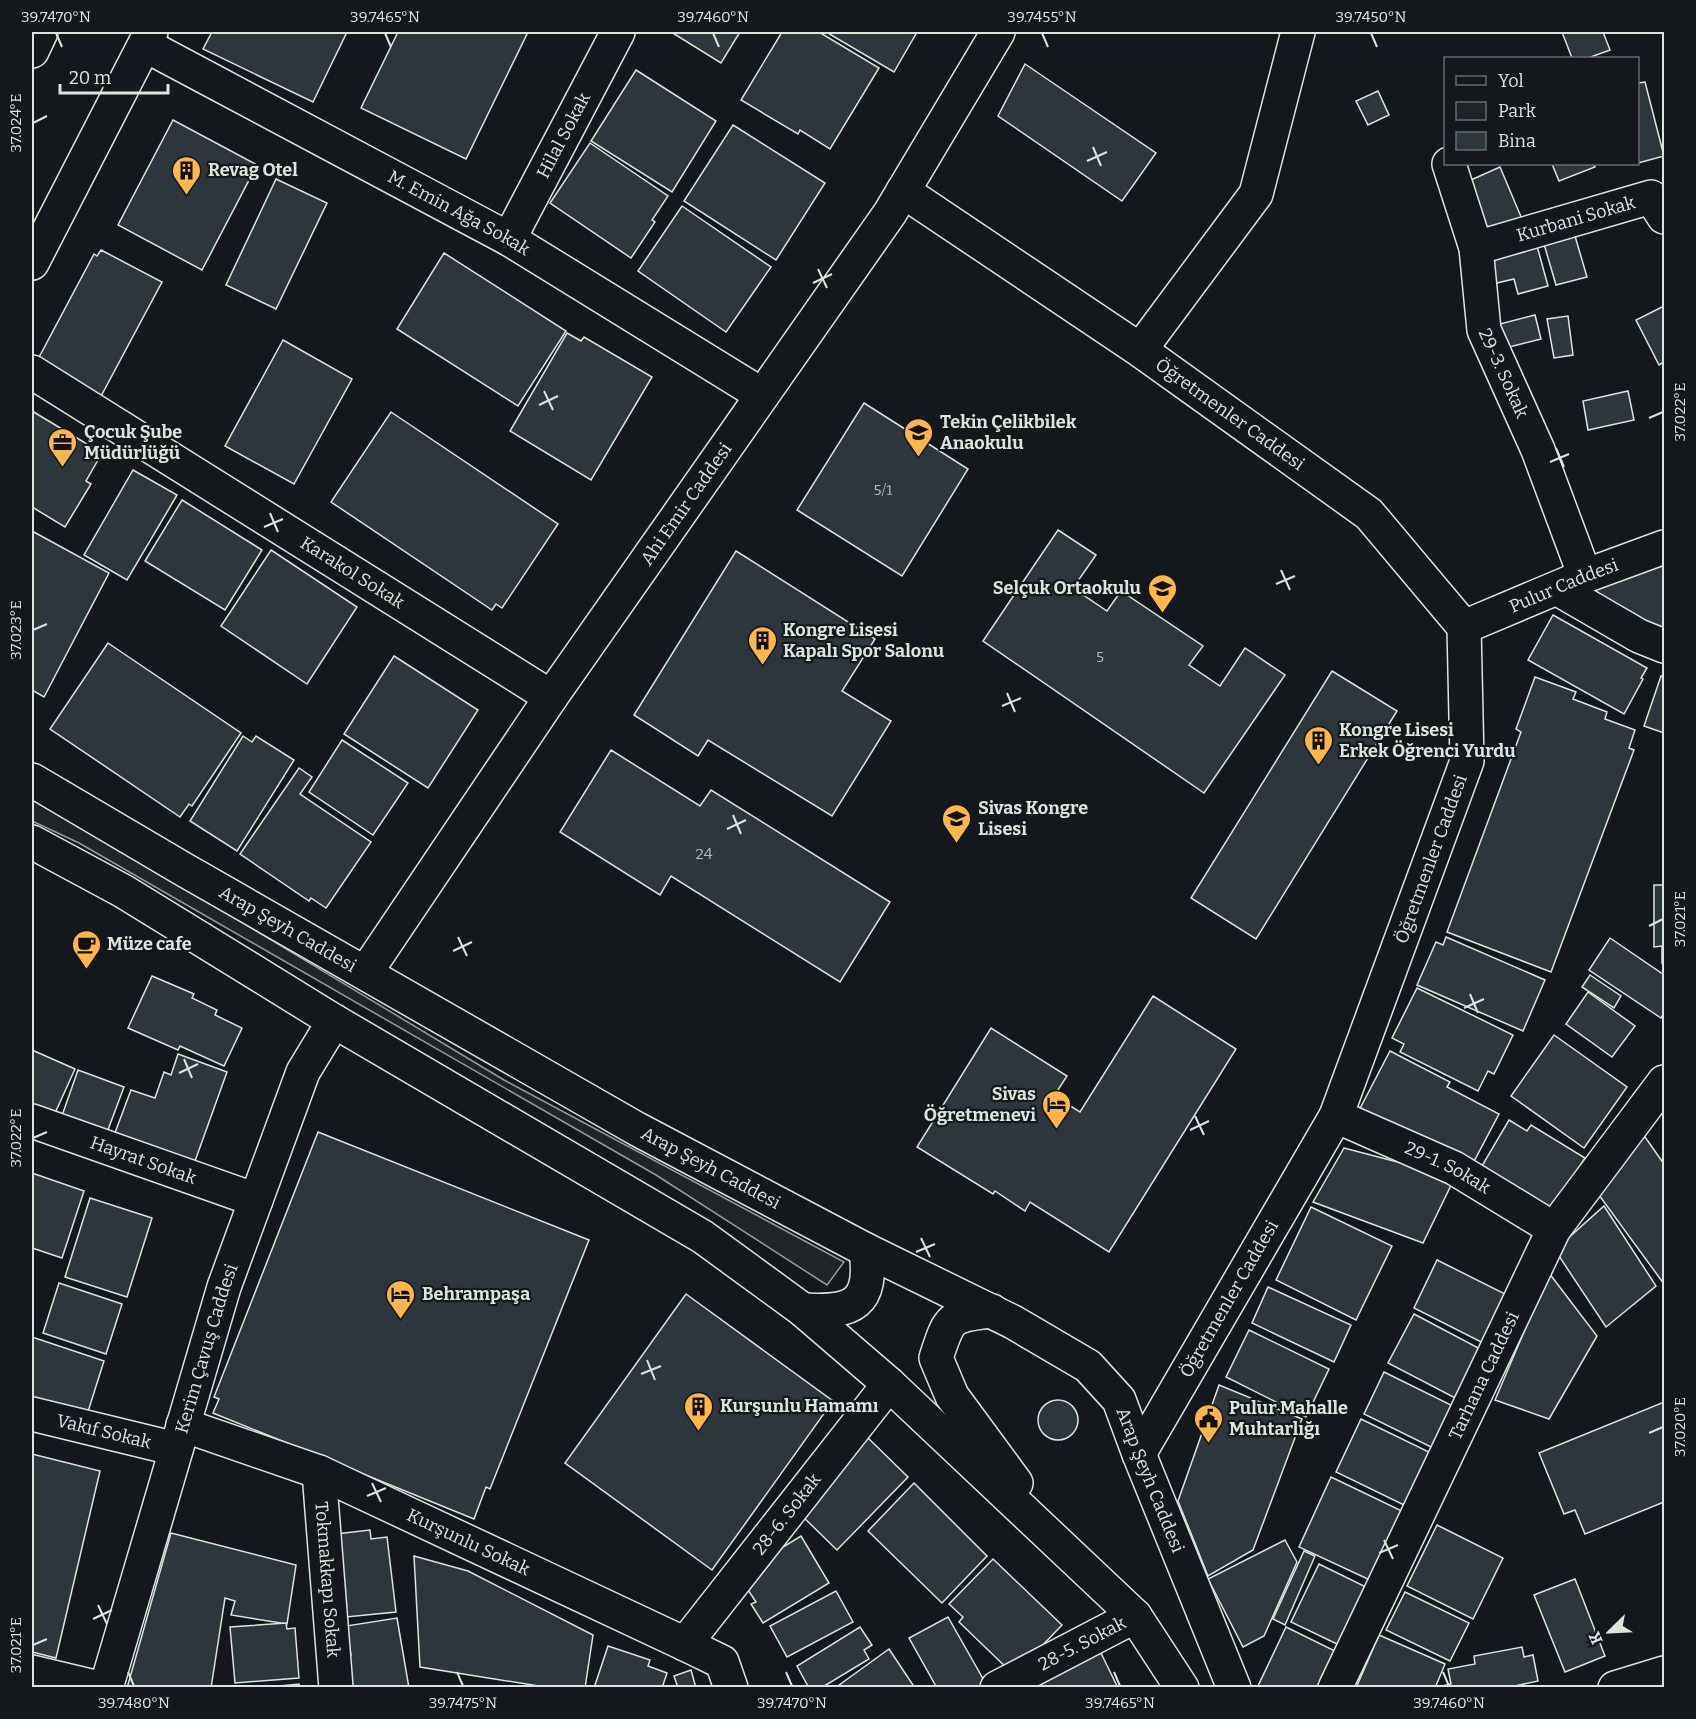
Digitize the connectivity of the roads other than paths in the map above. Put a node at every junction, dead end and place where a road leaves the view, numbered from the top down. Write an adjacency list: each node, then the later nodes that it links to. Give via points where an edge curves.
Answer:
1 (41, 32): 6 (street)
2 (618, 32): 10 (street, Hilal Sokak)
3 (998, 32): 8 (street, Ahi Emir Caddesi)
4 (1298, 32): 13 (street, via 1256,194)
5 (148, 38): 10 (street, M. Emin Ağa Sokak); 12 (street)
6 (32, 51)
7 (1449, 165): 11 (street, 29-3. Sokak)
8 (903, 191): 13 (street, Öğretmenler Caddesi); 15 (street, Ahi Emir Caddesi)
9 (1665, 217): 11 (street, Kurbani Sokak, via 1651,198)
10 (508, 239): 15 (street, M. Emin Ağa Sokak)
11 (1476, 248): 17 (street, 29-3. Sokak, via 1484,330 1538,450)
12 (32, 263)
13 (1140, 350): 18 (street, Öğretmenler Caddesi, via 1369,514)
14 (32, 372): 20 (street, Karakol Sokak)
15 (762, 395): 20 (street, Ahi Emir Caddesi)
16 (1665, 548): 17 (street, Pulur Caddesi)
17 (1571, 583): 18 (street, Pulur Caddesi); 19 (street, via 1639,636)
18 (1464, 627): 26 (street, Öğretmenler Caddesi, via 1467,761)
19 (1665, 646)
20 (551, 697): 23 (street, Ahi Emir Caddesi)
21 (32, 780): 23 (street, Arap Şeyh Caddesi)
22 (32, 842): 24 (street, via 123,891)
23 (366, 972): 30 (street, Arap Şeyh Caddesi, via 637,1130)
24 (334, 1021): 28 (street, Kerim Çavuş Caddesi, via 303,1072); 31 (street, via 703,1237)
25 (1660, 1104): 29 (street, Tarhana Caddesi)
26 (1336, 1116): 29 (street, 29-1. Sokak, via 1454,1168); 36 (street, Öğretmenler Caddesi)
27 (32, 1121): 28 (street, Hayrat Sokak)
28 (256, 1200): 35 (street, Kerim Çavuş Caddesi, via 224,1287)
29 (1554, 1229): 50 (street, Tarhana Caddesi)
30 (866, 1250): 31 (street, via 869,1271 863,1296 851,1306); 32 (street, Arap Şeyh Caddesi)
31 (802, 1310): 33 (street)
32 (992, 1311): 36 (street, Arap Şeyh Caddesi, via 1088,1366 1119,1400); 38 (street, via 963,1313 946,1326 936,1358 952,1396)
33 (888, 1383): 38 (street); 40 (street, 28-6. Sokak)
34 (32, 1414): 35 (street, Vakıf Sokak)
35 (180, 1437): 37 (street, Kurşunlu Sokak); 44 (street, Kerim Çavuş Caddesi)
36 (1139, 1454): 49 (street, Arap Şeyh Caddesi)
37 (319, 1473): 40 (street, Kurşunlu Sokak); 45 (street, Tokmakkapı Sokak)
38 (1063, 1548): 39 (street)
39 (1135, 1616): 47 (street, 28-5. Sokak); 48 (street)
40 (685, 1644): 46 (street, Kurşunlu Sokak, via 722,1662)
41 (32, 1672): 43 (street)
42 (1665, 1673): 51 (street)
43 (99, 1688)
44 (106, 1688)
45 (336, 1688)
46 (731, 1688)
47 (997, 1688)
48 (1182, 1688)
49 (1234, 1688)
50 (1335, 1688)
51 (1615, 1688)

